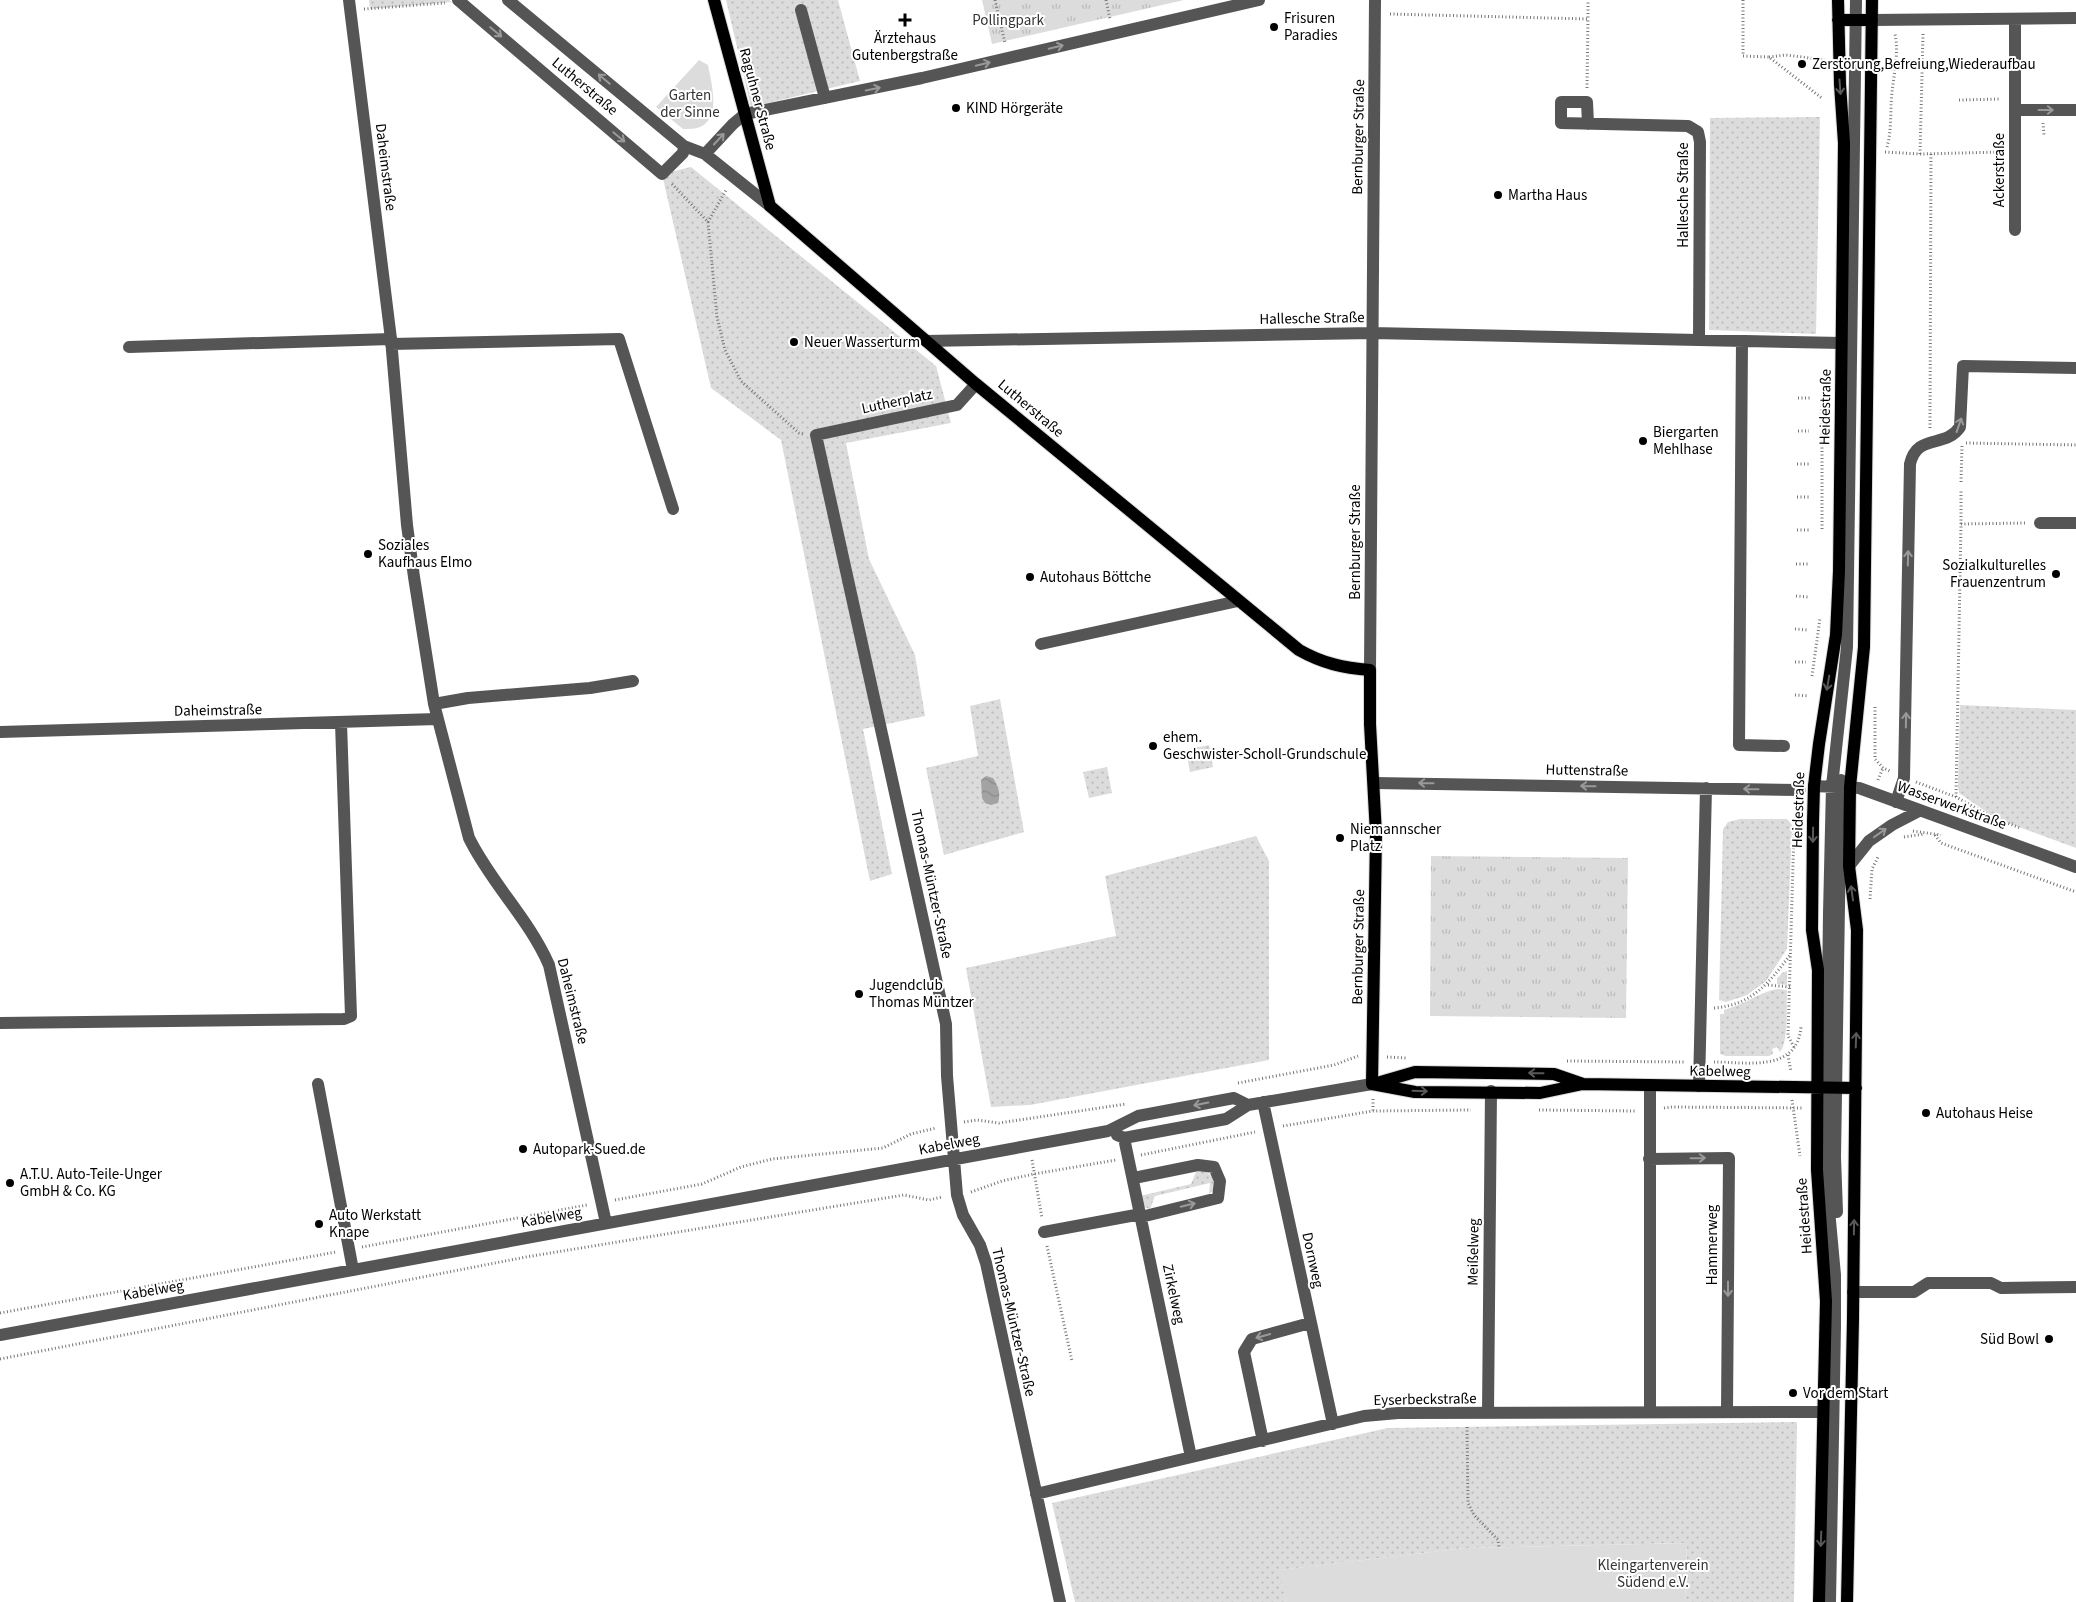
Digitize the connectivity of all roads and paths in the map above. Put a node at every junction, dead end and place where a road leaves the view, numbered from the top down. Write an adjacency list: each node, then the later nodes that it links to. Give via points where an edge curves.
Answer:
1 (458, 0): 42 (street, Lutherstraße, one-way to 42)
2 (508, 0): 36 (street, Lutherstraße, one-way to 2)
3 (714, 0): 34 (main road, Raguhner Straße)
4 (995, 0): 25 (path)
5 (1106, 0): 24 (path)
6 (1259, 0): 24 (street)
7 (1375, 0): 17 (street, Bernburger Straße)
8 (1588, 0): 20 (path)
9 (1743, 0): 27 (path, via 1743,56 1769,57)
10 (1838, 0): 22 (main road, Heidestraße)
11 (1856, 0): 23 (street)
12 (1864, 0): 23 (street)
13 (1872, 0): 23 (main road)
14 (434, 4): 15 (path)
15 (349, 5): 51 (street, Daheimstraße)
16 (801, 10): 26 (street)
17 (1375, 14): 20 (path); 47 (street, Bernburger Straße)
18 (1924, 18): 21 (street); 23 (street); 28 (path)
19 (2076, 18): 21 (street)
20 (1588, 19): 31 (path)
21 (2015, 19): 32 (street, Ackerstraße)
22 (1838, 20): 23 (main road); 52 (main road, Heidestraße, one-way to 52, via 1844,142)
23 (1864, 20): 103 (street); 103 (main road, via 1864,647)
24 (1114, 33): 25 (street, one-way to 24)
25 (1009, 58): 26 (street, one-way to 25)
26 (825, 98): 34 (street)
27 (1823, 99)
28 (1920, 99): 29 (path); 40 (path)
29 (1927, 99)
30 (1958, 100): 32 (path)
31 (1587, 102): 35 (street); 35 (street, Hallesche Straße, via 1561,102 1561,123)
32 (2015, 105): 33 (street, one-way to 33); 37 (street, Ackerstraße)
33 (2076, 110)
34 (746, 114): 39 (street, one-way to 34); 44 (main road, Raguhner Straße)
35 (1588, 124): 48 (street, Hallesche Straße, via 1688,126 1698,132)
36 (684, 146): 39 (street, Lutherstraße); 42 (street, via 683,153)
37 (2015, 151): 41 (path); 46 (street, Ackerstraße)
38 (1885, 152): 40 (path)
39 (705, 154): 43 (street, Lutherstraße)
40 (1920, 154): 41 (path)
41 (1931, 154): 63 (path)
42 (662, 174): 45 (path)
43 (733, 178): 44 (street, Lutherstraße); 45 (path)
44 (770, 206): 49 (main road, Lutherstraße)
45 (708, 222): 61 (path, via 716,317 725,350 741,381 799,433)
46 (2015, 230)
47 (1372, 333): 48 (street, Hallesche Straße); 49 (street, Hallesche Straße); 89 (street, Bernburger Straße)
48 (1699, 340): 50 (street, Hallesche Straße)
49 (926, 341): 56 (main road, Lutherstraße)
50 (1742, 341): 52 (street, Hallesche Straße); 100 (street, via 1739,745)
51 (391, 342): 53 (street); 71 (street, via 619,339); 96 (street, Daheimstraße, via 407,524)
52 (1842, 343): 102 (main road, Heidestraße, one-way to 102, via 1836,635)
53 (129, 346)
54 (2076, 368): 62 (street, one-way to 54, via 1963,366)
55 (1826, 380): 77 (path, via 1822,398)
56 (976, 384): 61 (street, Lutherplatz, via 957,405); 82 (main road, Lutherstraße)
57 (1798, 398): 58 (path)
58 (1811, 398)
59 (1798, 431): 60 (path)
60 (1809, 431)
61 (816, 435): 140 (street, Thomas-Müntzer-Straße, via 946,1024)
62 (1959, 438): 63 (street); 64 (path); 67 (path)
63 (1930, 442): 107 (street, one-way to 63, via 1905,769 1910,464 1917,448)
64 (2076, 445)
65 (1797, 464): 66 (path)
66 (1810, 464)
67 (1961, 482)
68 (1961, 491): 74 (path)
69 (1797, 497): 70 (path)
70 (1810, 497)
71 (673, 509)
72 (2040, 523): 73 (street); 74 (path)
73 (2076, 523)
74 (1961, 524): 106 (path)
75 (1797, 530): 76 (path)
76 (1809, 530)
77 (1822, 531)
78 (1796, 564): 79 (path)
79 (1808, 564)
80 (1796, 596): 81 (path)
81 (1808, 597)
82 (1238, 601): 86 (street); 89 (main road, Lutherstraße, via 1316,660)
83 (1820, 614): 90 (path)
84 (1796, 629): 85 (path)
85 (1807, 630)
86 (1041, 644)
87 (1795, 662): 88 (path)
88 (1806, 662)
89 (1370, 670): 101 (main road, Bernburger Straße)
90 (1812, 679)
91 (633, 681): 96 (street)
92 (1810, 687): 94 (path)
93 (1795, 695): 94 (path)
94 (1809, 696): 95 (path)
95 (1808, 701)
96 (434, 704): 97 (street, Daheimstraße)
97 (437, 719): 98 (street, Daheimstraße); 152 (street, Daheimstraße, via 469,838 477,855 541,947 549,965)
98 (340, 723): 99 (street, Daheimstraße); 118 (street, via 351,1016)
99 (0, 732)
100 (1784, 746)
101 (1374, 783): 104 (street, Huttenstraße, one-way to 101); 120 (main road, Bernburger Straße)
102 (1814, 786): 103 (street, Wasserwerkstraße); 131 (main road, Heidestraße, one-way to 131, via 1812,930)
103 (1841, 786): 107 (street, Wasserwerkstraße, via 1859,788); 111 (main road); 131 (street)
104 (1706, 788): 105 (street, Huttenstraße, one-way to 104); 117 (street)
105 (1800, 790)
106 (1956, 797)
107 (1896, 802): 108 (street, Wasserwerkstraße)
108 (1919, 811): 111 (street, one-way to 108, via 1869,841); 112 (street, Wasserwerkstraße)
109 (1799, 822): 114 (path, via 1794,830)
110 (1924, 834): 113 (path, via 1934,835 1940,843)
111 (1849, 866): 132 (main road, one-way to 111, via 1857,930)
112 (2076, 867)
113 (2076, 892)
114 (1790, 955): 115 (path); 116 (path)
115 (1767, 986): 116 (path); 117 (path, via 1738,1003)
116 (1790, 988): 119 (path, via 1788,1036 1794,1046)
117 (1702, 1008): 123 (street)
118 (0, 1023)
119 (1788, 1055): 123 (path, via 1768,1062); 124 (path)
120 (1372, 1056): 121 (path); 126 (path, via 1359,1056 1334,1065); 127 (main road, Bernburger Straße)
121 (1415, 1059)
122 (1561, 1061): 123 (path)
123 (1700, 1062): 130 (street)
124 (1790, 1066)
125 (318, 1084): 156 (street)
126 (1231, 1084)
127 (1372, 1084): 128 (main road, Kabelweg, one-way to 127, via 1554,1074 1415,1072); 133 (main road, Kabelweg, one-way to 133, via 1415,1092); 134 (street, Kabelweg)
128 (1583, 1084): 129 (main road, Kabelweg); 133 (main road, Kabelweg, via 1540,1093)
129 (1650, 1086): 130 (main road, Kabelweg); 139 (street)
130 (1699, 1086): 131 (main road, Kabelweg)
131 (1827, 1088): 132 (main road, Kabelweg); 167 (main road, Heidestraße, via 1817,1170 1826,1301); 177 (street, via 1827,1188 1835,1292); 178 (street, via 1835,1157 1844,1323)
132 (1856, 1088): 159 (main road, one-way to 132)
133 (1490, 1092): 137 (street, Meißelweg)
134 (1263, 1102): 136 (street, Kabelweg); 141 (street, Dornweg)
135 (1128, 1104): 140 (path, via 999,1123 977,1120)
136 (1248, 1106): 142 (street, Kabelweg, one-way to 142, via 1234,1098 1138,1116); 143 (street, Kabelweg, via 1226,1119)
137 (1491, 1109): 141 (path, via 1373,1111); 168 (street, Meißelweg)
138 (1530, 1110): 139 (path)
139 (1650, 1112): 146 (street); 148 (path, via 1672,1107 1794,1106)
140 (951, 1125): 147 (street, Thomas-Müntzer-Straße); 152 (path, via 911,1134 883,1148 772,1159 741,1167 702,1184)
141 (1269, 1128): 145 (path); 161 (street, Dornweg)
142 (1108, 1131): 143 (street); 144 (street, Kabelweg)
143 (1124, 1138): 145 (street, Zirkelweg)
144 (1029, 1146): 147 (street, Kabelweg); 149 (path)
145 (1129, 1158): 149 (path); 150 (street, Zirkelweg)
146 (1649, 1159): 165 (street, Hammerweg, one-way to 165, via 1729,1158); 166 (street)
147 (954, 1160): 151 (street, Thomas-Müntzer-Straße); 154 (street, Kabelweg)
148 (1800, 1161)
149 (1034, 1174): 151 (path); 155 (path)
150 (1134, 1178): 153 (street, Zirkelweg); 153 (street, one-way to 150, via 1218,1198 1220,1181 1214,1167 1198,1165)
151 (957, 1195): 163 (path, via 929,1200 904,1195 526,1257); 173 (street, Thomas-Müntzer-Straße, via 986,1263)
152 (602, 1202): 154 (street, Daheimstraße); 156 (path)
153 (1141, 1216): 155 (street); 172 (street, Zirkelweg)
154 (606, 1223): 157 (street, Kabelweg)
155 (1044, 1232): 164 (path)
156 (349, 1250): 157 (street); 160 (path)
157 (353, 1270): 162 (street, Kabelweg)
158 (2076, 1287): 159 (street, via 2001,1288 1991,1283 1928,1283 1914,1292)
159 (1853, 1292): 179 (main road)
160 (0, 1313)
161 (1310, 1323): 170 (street, Dornweg); 171 (street, one-way to 171, via 1252,1340 1244,1352)
162 (0, 1335)
163 (0, 1360)
164 (1072, 1361)
165 (1727, 1411): 166 (street, Eyserbeckstraße); 167 (street, Eyserbeckstraße)
166 (1650, 1412): 168 (street, Eyserbeckstraße)
167 (1824, 1412): 176 (main road, Heidestraße, one-way to 176)
168 (1488, 1413): 169 (street, Eyserbeckstraße)
169 (1467, 1414): 170 (street, Eyserbeckstraße, via 1398,1413 1364,1416); 174 (path, via 1468,1503 1474,1515 1498,1540)
170 (1333, 1424): 171 (street, Eyserbeckstraße)
171 (1263, 1441): 172 (street, Eyserbeckstraße)
172 (1191, 1457): 173 (street, Eyserbeckstraße)
173 (1036, 1494): 175 (street, Thomas-Müntzer-Straße)
174 (1499, 1547)
175 (1060, 1602)
176 (1819, 1602)
177 (1830, 1602)
178 (1838, 1602)
179 (1847, 1602)

